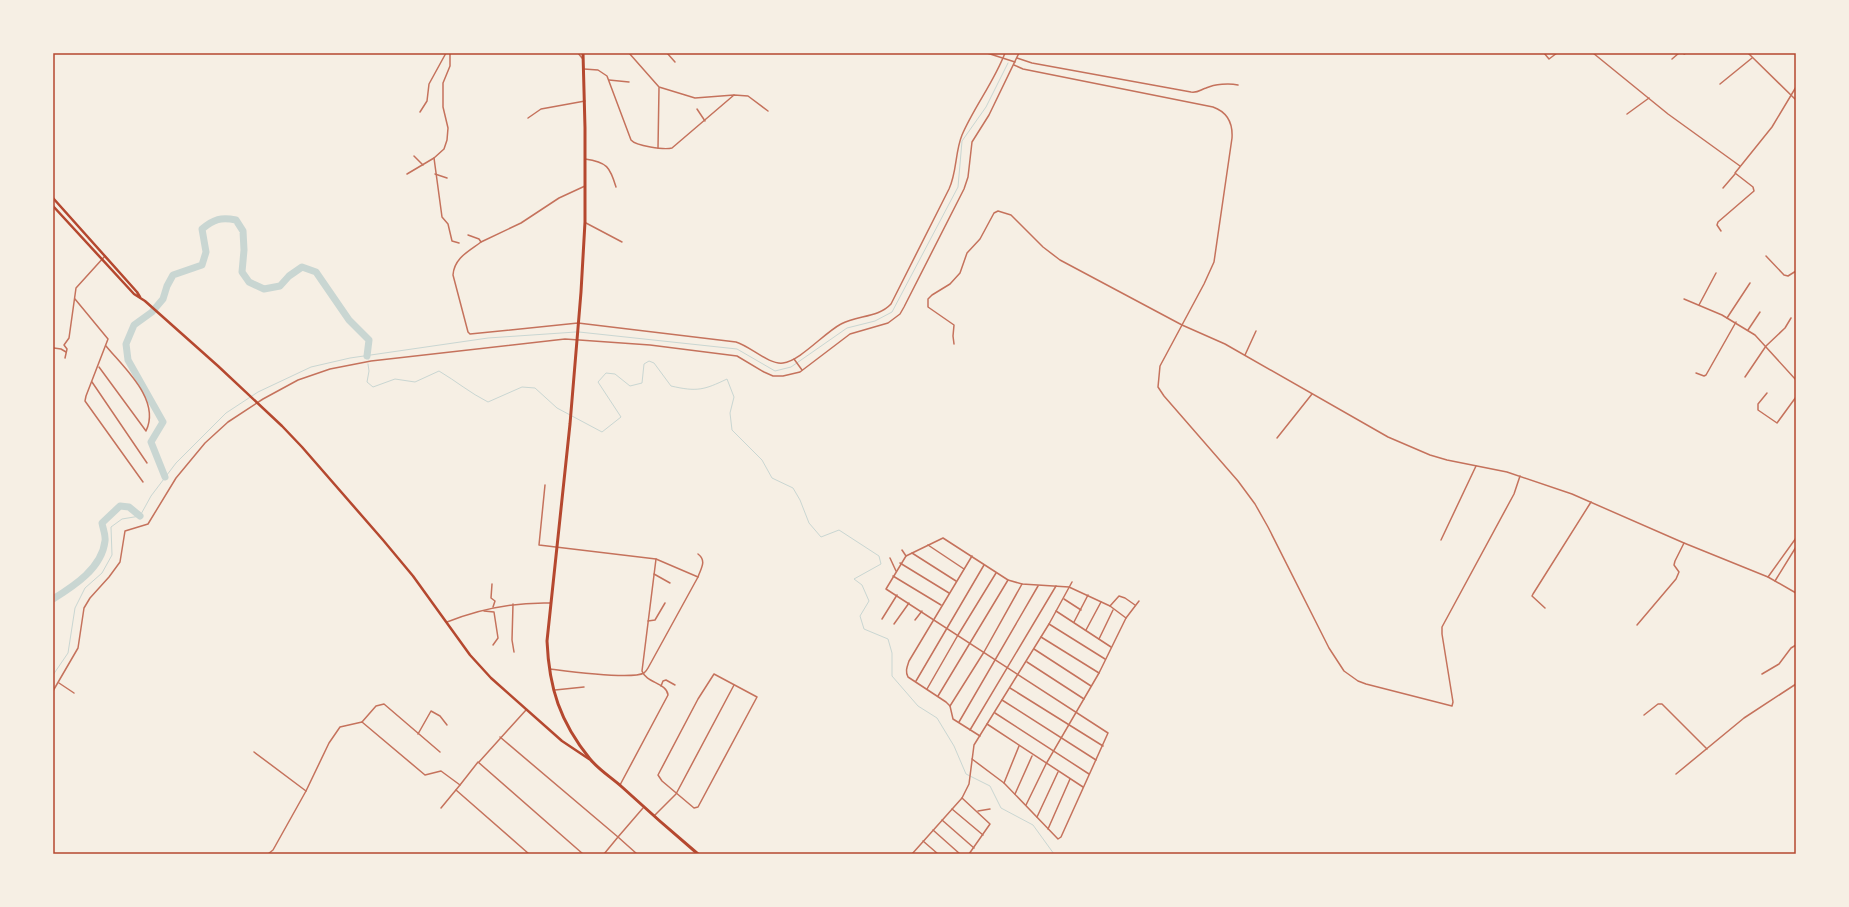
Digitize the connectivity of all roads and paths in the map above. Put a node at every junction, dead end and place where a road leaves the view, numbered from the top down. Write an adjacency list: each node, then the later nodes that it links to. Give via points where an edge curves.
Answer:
1 (446, 53): 37 (street, via 429,84 427,101)
2 (450, 53): 43 (street, via 450,66 443,83 447,140 444,149)
3 (578, 53): 15 (street)
4 (583, 53): 15 (highway)
5 (629, 53): 29 (street)
6 (668, 53): 20 (street)
7 (987, 53): 18 (street)
8 (1005, 53): 18 (street)
9 (1019, 53): 16 (street)
10 (1544, 53): 11 (street, via 1549,60)
11 (1557, 53)
12 (1592, 53): 32 (street)
13 (1679, 53): 19 (street)
14 (1748, 53): 17 (street)
15 (582, 58): 23 (highway)
16 (1017, 58): 21 (street); 27 (street, via 1032,63 1191,92 1216,86)
17 (1752, 58): 26 (street); 31 (street)
18 (1003, 59): 21 (street); 88 (street, via 963,133 949,189 891,304 881,312 840,324)
19 (1672, 59)
20 (675, 62)
21 (1016, 62): 22 (street)
22 (1014, 65): 77 (street, via 1023,69 1213,107 1226,114 1232,127 1232,138 1215,257); 90 (street, via 972,142 964,189 900,314 888,324 850,334)
23 (584, 69): 24 (street, via 598,70); 34 (highway)
24 (609, 80): 25 (street); 41 (street, via 633,142)
25 (629, 82)
26 (1720, 84)
27 (1238, 85)
28 (1796, 87): 31 (street)
29 (659, 88): 30 (street, via 695,98); 41 (street)
30 (734, 95): 36 (street, via 748,96); 40 (street)
31 (1792, 96): 33 (street); 46 (street, via 1772,127)
32 (1648, 98): 38 (street); 46 (street)
33 (1796, 100)
34 (585, 101): 39 (street, via 541,109); 44 (highway)
35 (697, 109): 40 (street)
36 (768, 111)
37 (420, 112)
38 (1627, 114)
39 (528, 118)
40 (705, 121): 41 (street, via 672,148)
41 (658, 148)
42 (414, 156): 45 (street)
43 (434, 158): 45 (street); 48 (street)
44 (585, 160): 51 (highway); 52 (street, via 597,161 609,169)
45 (423, 165): 47 (street)
46 (1740, 167): 49 (street)
47 (407, 174)
48 (435, 174): 50 (street); 61 (street, via 442,217 448,224 452,241)
49 (1736, 174): 53 (street); 57 (street, via 1753,187 1754,191 1718,222 1717,225)
50 (447, 178)
51 (585, 186): 56 (highway); 59 (street)
52 (616, 187)
53 (1723, 188)
54 (53, 198): 62 (main road)
55 (53, 206): 64 (main road)
56 (585, 222): 60 (street); 76 (highway)
57 (1722, 231)
58 (468, 235): 59 (street)
59 (482, 242): 76 (street, via 458,259 453,270 470,334)
60 (622, 242)
61 (459, 243)
62 (105, 256): 64 (street); 68 (main road)
63 (1766, 256): 65 (street, via 1784,275 1788,276)
64 (101, 260): 68 (main road); 69 (street, via 78,284)
65 (1796, 271)
66 (1716, 273): 71 (street)
67 (1750, 283): 73 (street)
68 (141, 298): 98 (main road)
69 (75, 299): 82 (street, via 107,336); 85 (street, via 69,338 64,345)
70 (1684, 299): 71 (street)
71 (1699, 305): 73 (street)
72 (1760, 312): 78 (street)
73 (1728, 318): 75 (street)
74 (1791, 318): 83 (street, via 1785,328)
75 (1736, 322): 78 (street); 91 (street, via 1706,375)
76 (578, 324): 80 (highway); 88 (street, via 736,342 776,363)
77 (1182, 325): 81 (street, via 1060,260 1011,215 998,211 994,213 976,244 967,253 960,273 927,301 930,309 954,325); 86 (street); 102 (street, via 1160,366 1160,390 1255,504 1329,648 1344,671 1358,681 1452,706 1442,628 1514,494)
78 (1748, 330): 83 (street)
79 (1256, 331): 86 (street)
80 (576, 338): 90 (street, via 737,356 773,376 792,375); 98 (street, via 340,366 298,380); 111 (highway, via 570,424)
81 (954, 344)
82 (106, 346): 89 (street); 89 (street, via 147,401 146,430)
83 (1766, 346): 92 (street); 93 (street)
84 (54, 348): 85 (street)
85 (66, 352): 87 (street)
86 (1245, 355): 96 (street)
87 (65, 358)
88 (794, 360): 90 (street)
89 (98, 366): 94 (street)
90 (802, 370)
91 (1696, 373)
92 (1745, 377)
93 (1796, 380)
94 (92, 382): 100 (street); 103 (street, via 86,396 87,404)
95 (1767, 393): 97 (street, via 1758,404 1758,410 1777,424)
96 (1312, 394): 99 (street); 101 (street, via 1388,437 1430,455)
97 (1796, 397)
98 (256, 403): 164 (main road, via 297,442 356,508); 191 (street, via 228,422 205,443 176,478 148,524 125,531 120,562 84,608 78,648)
99 (1277, 438)
100 (147, 463)
101 (1476, 466): 102 (street); 107 (street)
102 (1520, 476): 105 (street)
103 (143, 482)
104 (545, 485): 111 (street, via 539,544)
105 (1591, 502): 108 (street); 153 (street, via 1532,596)
106 (1796, 538): 127 (street)
107 (1441, 540)
108 (1684, 543): 127 (street); 168 (street, via 1674,565 1679,572 1676,579)
109 (928, 545): 113 (street); 116 (street, via 942,538); 121 (street)
110 (1796, 547): 130 (street)
111 (556, 548): 118 (street); 145 (highway)
112 (902, 550): 115 (street)
113 (912, 553): 115 (street); 129 (street)
114 (698, 554): 126 (street, via 703,561)
115 (906, 556): 119 (street)
116 (972, 556): 120 (street); 121 (street)
117 (890, 558): 122 (street)
118 (656, 559): 124 (street); 126 (street)
119 (900, 563): 122 (street); 138 (street)
120 (984, 566): 123 (street); 169 (street)
121 (964, 569): 129 (street)
122 (896, 571): 125 (street)
123 (996, 573): 128 (street); 171 (street)
124 (654, 574): 132 (street); 163 (street)
125 (893, 576): 140 (street, via 886,589); 149 (street)
126 (698, 577): 186 (street, via 652,662)
127 (1768, 577): 130 (street)
128 (1008, 580): 134 (street); 174 (street)
129 (956, 581): 138 (street)
130 (1775, 581): 139 (street)
131 (1072, 582): 137 (street)
132 (670, 583)
133 (492, 584): 152 (street, via 491,598 495,601)
134 (1022, 584): 135 (street); 180 (street)
135 (1038, 586): 136 (street); 181 (street)
136 (1056, 586): 137 (street); 184 (street)
137 (1070, 587): 141 (street); 142 (street)
138 (949, 593): 149 (street)
139 (1796, 593)
140 (897, 595): 147 (street); 160 (street)
141 (1088, 595): 144 (street); 156 (street)
142 (1063, 598): 156 (street); 158 (street)
143 (1139, 601): 151 (street)
144 (1101, 602): 150 (street); 170 (street)
145 (551, 603): 148 (street); 185 (highway, via 547,641)
146 (665, 603): 163 (street, via 655,620)
147 (909, 603): 157 (street); 166 (street)
148 (513, 604): 152 (street); 179 (street)
149 (941, 606): 161 (street)
150 (1110, 606): 151 (street, via 1119,596); 154 (street)
151 (1135, 606): 159 (street)
152 (493, 607): 155 (street)
153 (1545, 608)
154 (1113, 609): 159 (street); 173 (street)
155 (483, 610): 164 (street); 175 (street, via 494,612 498,638)
156 (1081, 610): 165 (street)
157 (922, 611): 161 (street); 162 (street)
158 (1056, 611): 165 (street); 167 (street)
159 (1126, 618): 177 (street)
160 (882, 619)
161 (934, 619): 169 (street); 190 (street, via 906,668 908,677)
162 (916, 620)
163 (648, 621): 186 (street)
164 (447, 622): 207 (main road, via 479,665)
165 (1074, 622): 170 (street)
166 (894, 624)
167 (1049, 624): 172 (street); 182 (street)
168 (1637, 625)
169 (946, 627): 171 (street); 190 (street)
170 (1086, 630): 173 (street)
171 (958, 635): 174 (street); 199 (street)
172 (1041, 637): 178 (street); 187 (street)
173 (1099, 639): 177 (street)
174 (971, 643): 180 (street); 203 (street)
175 (493, 645)
176 (1796, 645): 189 (street, via 1779,664)
177 (1111, 647): 182 (street)
178 (1034, 649): 183 (street); 196 (street)
179 (514, 652)
180 (984, 652): 181 (street); 206 (street)
181 (996, 659): 184 (street); 212 (street)
182 (1105, 659): 187 (street)
183 (1026, 661): 188 (street); 204 (street)
184 (1008, 667): 188 (street); 216 (street)
185 (548, 668): 186 (street, via 584,673); 200 (highway)
186 (643, 673): 195 (street)
187 (1099, 673): 196 (street)
188 (1019, 674): 198 (street); 209 (street)
189 (1762, 674)
190 (915, 682): 199 (street)
191 (59, 683): 201 (street); 202 (street)
192 (1796, 684): 223 (street, via 1744,718)
193 (675, 685): 195 (street, via 666,680)
194 (734, 685): 243 (street); 243 (street, via 712,675 695,705 658,775); 243 (street, via 757,697 698,807 694,808)
195 (661, 686): 239 (street, via 667,690 668,695)
196 (1091, 686): 204 (street)
197 (584, 687): 200 (street)
198 (1010, 688): 205 (street); 215 (street)
199 (927, 689): 203 (street)
200 (553, 690): 229 (highway, via 562,716)
201 (53, 691)
202 (74, 693)
203 (938, 696): 206 (street)
204 (1084, 699): 209 (street)
205 (1002, 700): 208 (street); 220 (street)
206 (950, 706): 212 (street, via 953,719)
207 (526, 710): 219 (street); 229 (main road, via 562,741)
208 (994, 712): 213 (street); 224 (street)
209 (1076, 712): 215 (street); 222 (street, via 1107,732)
210 (1644, 715): 223 (street, via 1658,704 1662,704)
211 (362, 722): 217 (street, via 376,706 384,704); 238 (street, via 422,773 427,776 442,771); 242 (street, via 340,727 319,762)
212 (959, 722): 216 (street)
213 (987, 724): 218 (street); 221 (street)
214 (447, 725): 217 (street, via 440,716 431,711)
215 (1068, 725): 220 (street); 222 (street)
216 (970, 730): 218 (street)
217 (418, 734): 226 (street)
218 (980, 736): 228 (street, via 974,745)
219 (500, 737): 231 (street); 258 (street)
220 (1061, 738): 224 (street); 230 (street)
221 (1020, 746): 227 (street); 237 (street)
222 (1103, 746): 230 (street)
223 (1707, 749): 235 (street)
224 (1054, 751): 232 (street); 234 (street)
225 (254, 752): 242 (street)
226 (440, 752)
227 (1033, 755): 232 (street); 244 (street)
228 (972, 759): 237 (street); 245 (street, via 969,784)
229 (591, 760): 239 (highway)
230 (1096, 760): 234 (street)
231 (478, 762): 238 (street); 263 (street)
232 (1046, 764): 233 (street); 246 (street)
233 (1058, 772): 236 (street); 253 (street)
234 (1089, 774): 240 (street)
235 (1676, 774)
236 (1070, 779): 240 (street); 255 (street)
237 (1004, 783): 244 (street)
238 (460, 785): 241 (street)
239 (620, 786): 248 (highway)
240 (1082, 787): 255 (street, via 1061,837 1058,839)
241 (456, 790): 247 (street); 262 (street)
242 (306, 791): 261 (street, via 273,850)
243 (676, 794): 252 (street)
244 (1015, 794): 246 (street)
245 (962, 798): 249 (street); 251 (street)
246 (1026, 805): 253 (street)
247 (441, 808)
248 (644, 808): 252 (highway); 258 (street)
249 (952, 808): 254 (street); 257 (street)
250 (990, 809): 251 (street)
251 (978, 811): 257 (street, via 990,824)
252 (654, 816): 266 (highway)
253 (1037, 817): 255 (street)
254 (942, 819): 256 (street); 260 (street)
255 (1048, 829)
256 (933, 830): 259 (street); 269 (street)
257 (983, 835): 260 (street)
258 (618, 837): 264 (street); 265 (street)
259 (923, 841): 267 (street); 268 (street)
260 (974, 848): 270 (street)
261 (268, 854)
262 (529, 854)
263 (583, 854)
264 (604, 854)
265 (637, 854)
266 (698, 854)
267 (914, 854)
268 (938, 854)
269 (960, 854)
270 (970, 854)

